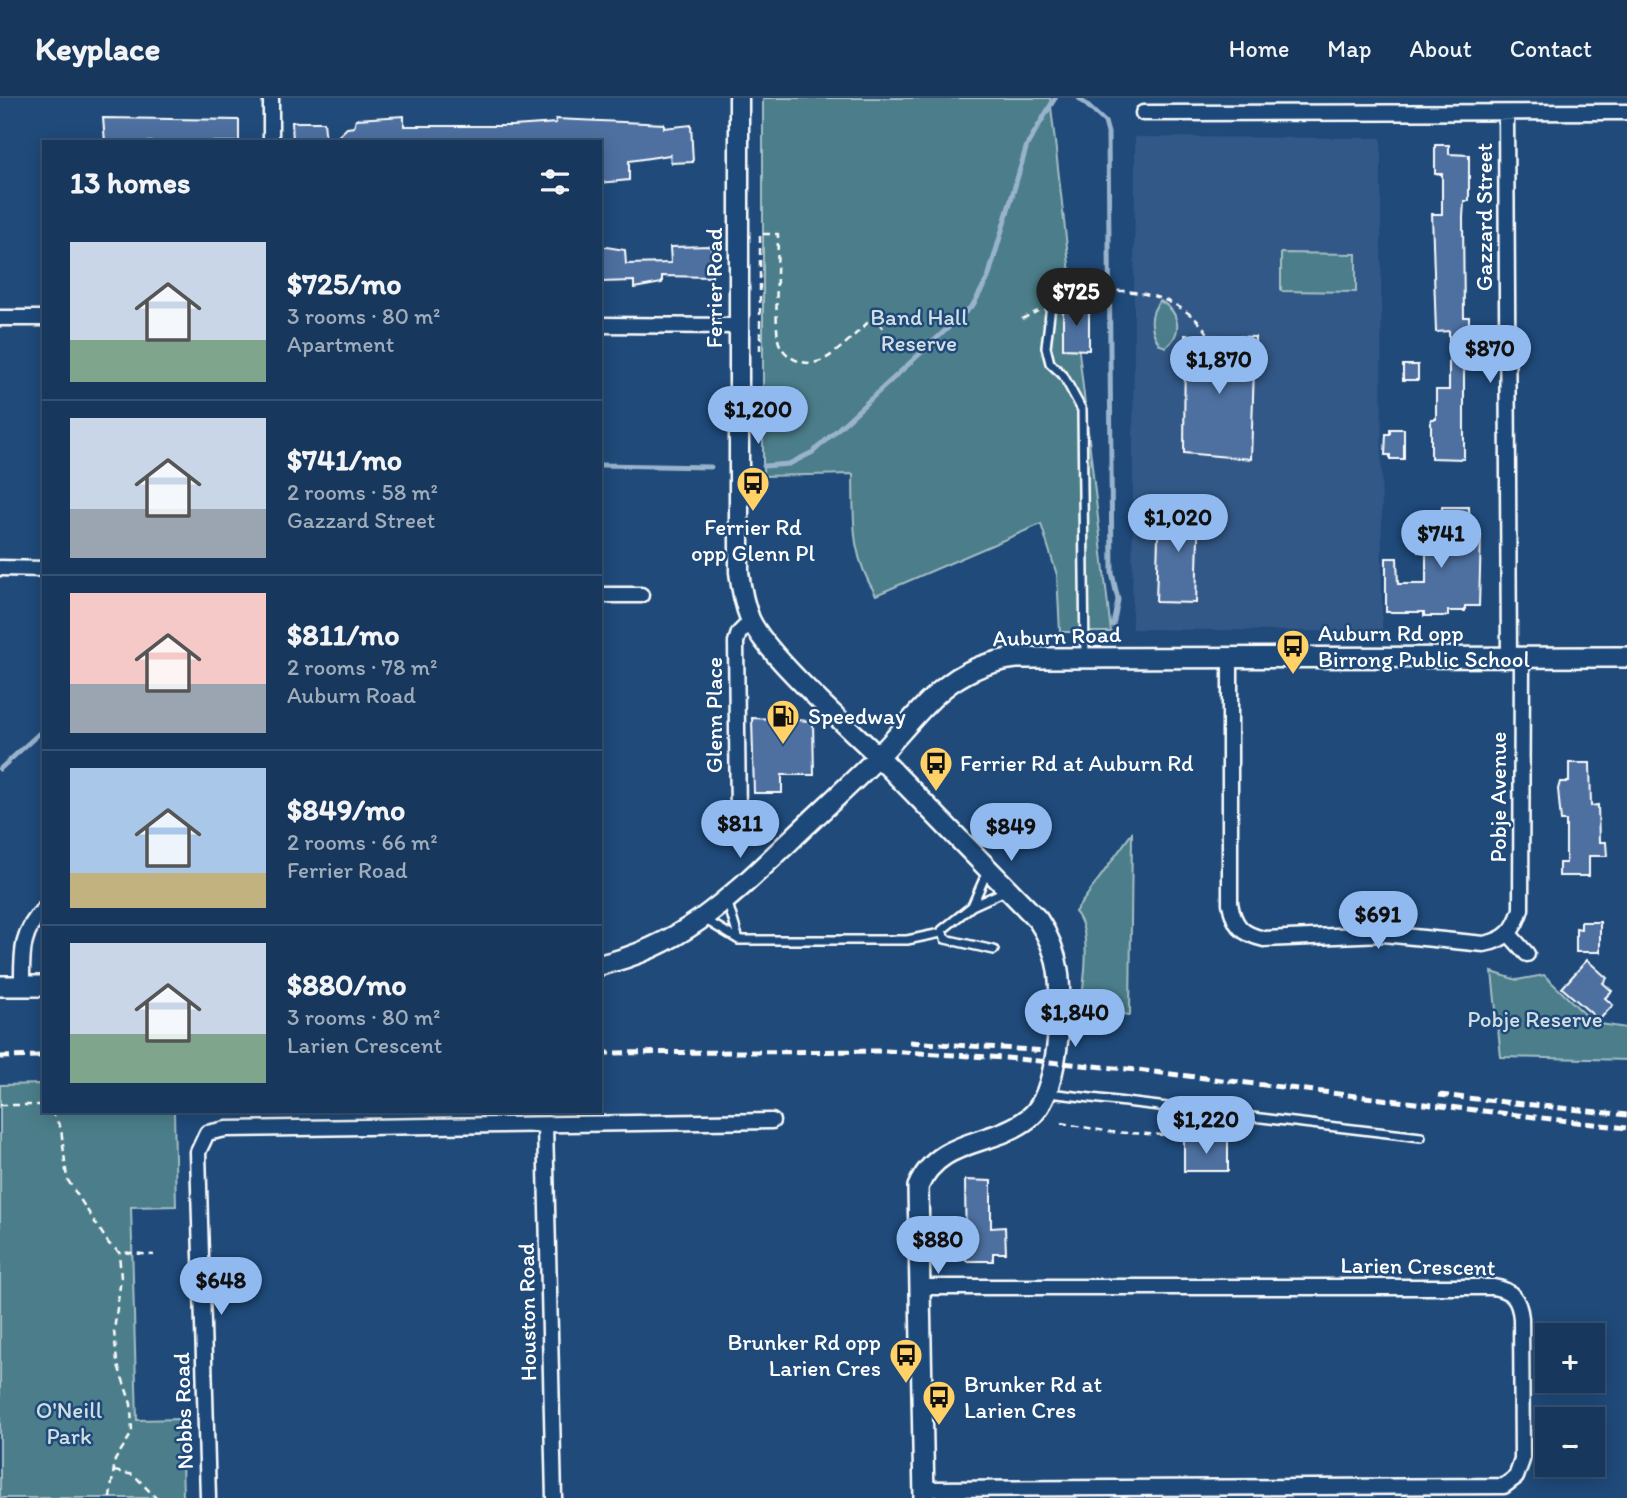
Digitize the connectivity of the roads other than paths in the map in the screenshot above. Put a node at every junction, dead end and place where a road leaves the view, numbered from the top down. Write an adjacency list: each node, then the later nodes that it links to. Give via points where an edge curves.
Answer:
1 (271, 98): 6 (street)
2 (739, 98): 11 (street, Ferrier Road)
3 (1627, 112): 5 (street)
4 (1143, 113): 5 (street)
5 (1506, 113): 20 (street, Gazzard Street)
6 (271, 140)
7 (1051, 305): 18 (lane, via 1046,347 1050,363 1082,410)
8 (0, 318): 9 (street)
9 (42, 318)
10 (602, 324): 11 (street)
11 (738, 326): 16 (street, Ferrier Road, via 739,572)
12 (0, 568): 13 (street)
13 (42, 569)
14 (602, 595): 15 (street)
15 (641, 595)
16 (751, 621): 21 (street, Ferrier Road, via 770,648); 22 (street, Glenn Place, via 736,642)
17 (1627, 657): 20 (main road, Auburn Road)
18 (1085, 658): 19 (main road, Auburn Road); 21 (main road, Auburn Road, via 1016,658 978,665 941,690)
19 (1230, 658): 20 (main road, Auburn Road); 30 (street, via 1230,903 1240,929 1264,939 1383,934 1484,944)
20 (1515, 658): 30 (street, Pobje Avenue, via 1521,909)
21 (878, 756): 23 (main road, Ferrier Road); 25 (main road, Auburn Road)
22 (738, 814)
23 (988, 868): 24 (main road, Ferrier Road); 26 (lane)
24 (1008, 889): 26 (lane); 38 (main road, Ferrier Road, via 1046,933 1058,969 1057,1021)
25 (727, 900): 28 (main road, Auburn Road); 31 (lane)
26 (972, 906): 29 (lane)
27 (42, 912): 36 (street, via 22,947)
28 (704, 919): 31 (lane); 34 (main road, Auburn Road, via 653,947)
29 (942, 933): 31 (lane, via 907,940); 32 (lane, via 945,939)
30 (1509, 934): 33 (street)
31 (739, 940)
32 (995, 950)
33 (1527, 954)
34 (602, 964)
35 (0, 986): 36 (main road)
36 (22, 986): 37 (main road)
37 (42, 986)
38 (1043, 1101): 41 (lane); 42 (main road, via 1013,1128 956,1147 926,1171 916,1196)
39 (772, 1121): 40 (street)
40 (545, 1125): 44 (street, Nobbs Road, via 226,1129 207,1133 198,1152); 45 (street, Houston Road)
41 (1421, 1137)
42 (919, 1287): 43 (main road); 43 (street, Larien Crescent, via 1493,1287 1516,1298 1521,1318 1522,1460 1516,1478 1504,1486)
43 (924, 1494)
44 (208, 1498)
45 (554, 1498)

